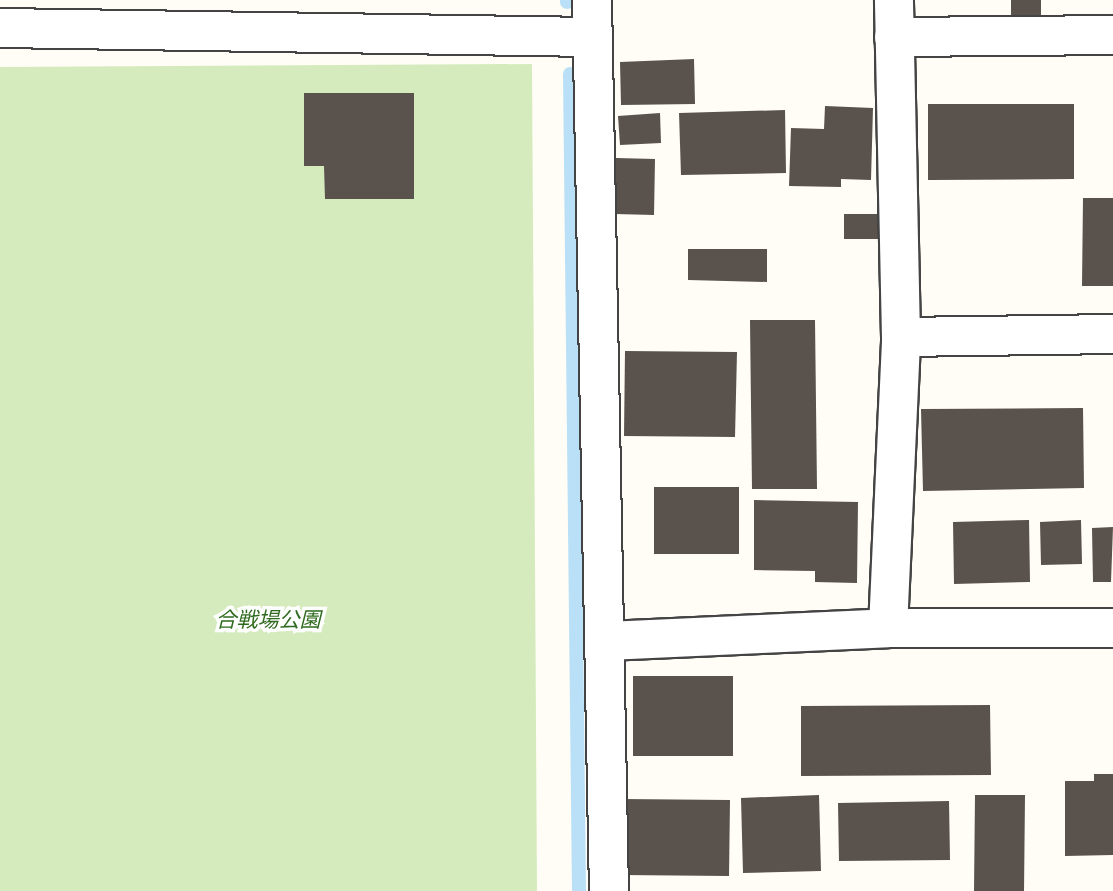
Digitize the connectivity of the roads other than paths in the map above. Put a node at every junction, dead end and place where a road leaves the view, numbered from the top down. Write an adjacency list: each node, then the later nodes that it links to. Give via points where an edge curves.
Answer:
1 (592, 18): 3 (street); 9 (street)
2 (894, 18): 4 (street); 6 (street)
3 (0, 28)
4 (1113, 34)
5 (1113, 334): 6 (street)
6 (901, 337): 7 (street)
7 (888, 628): 8 (street); 9 (street)
8 (1113, 628)
9 (607, 641): 10 (street)
10 (609, 891)

